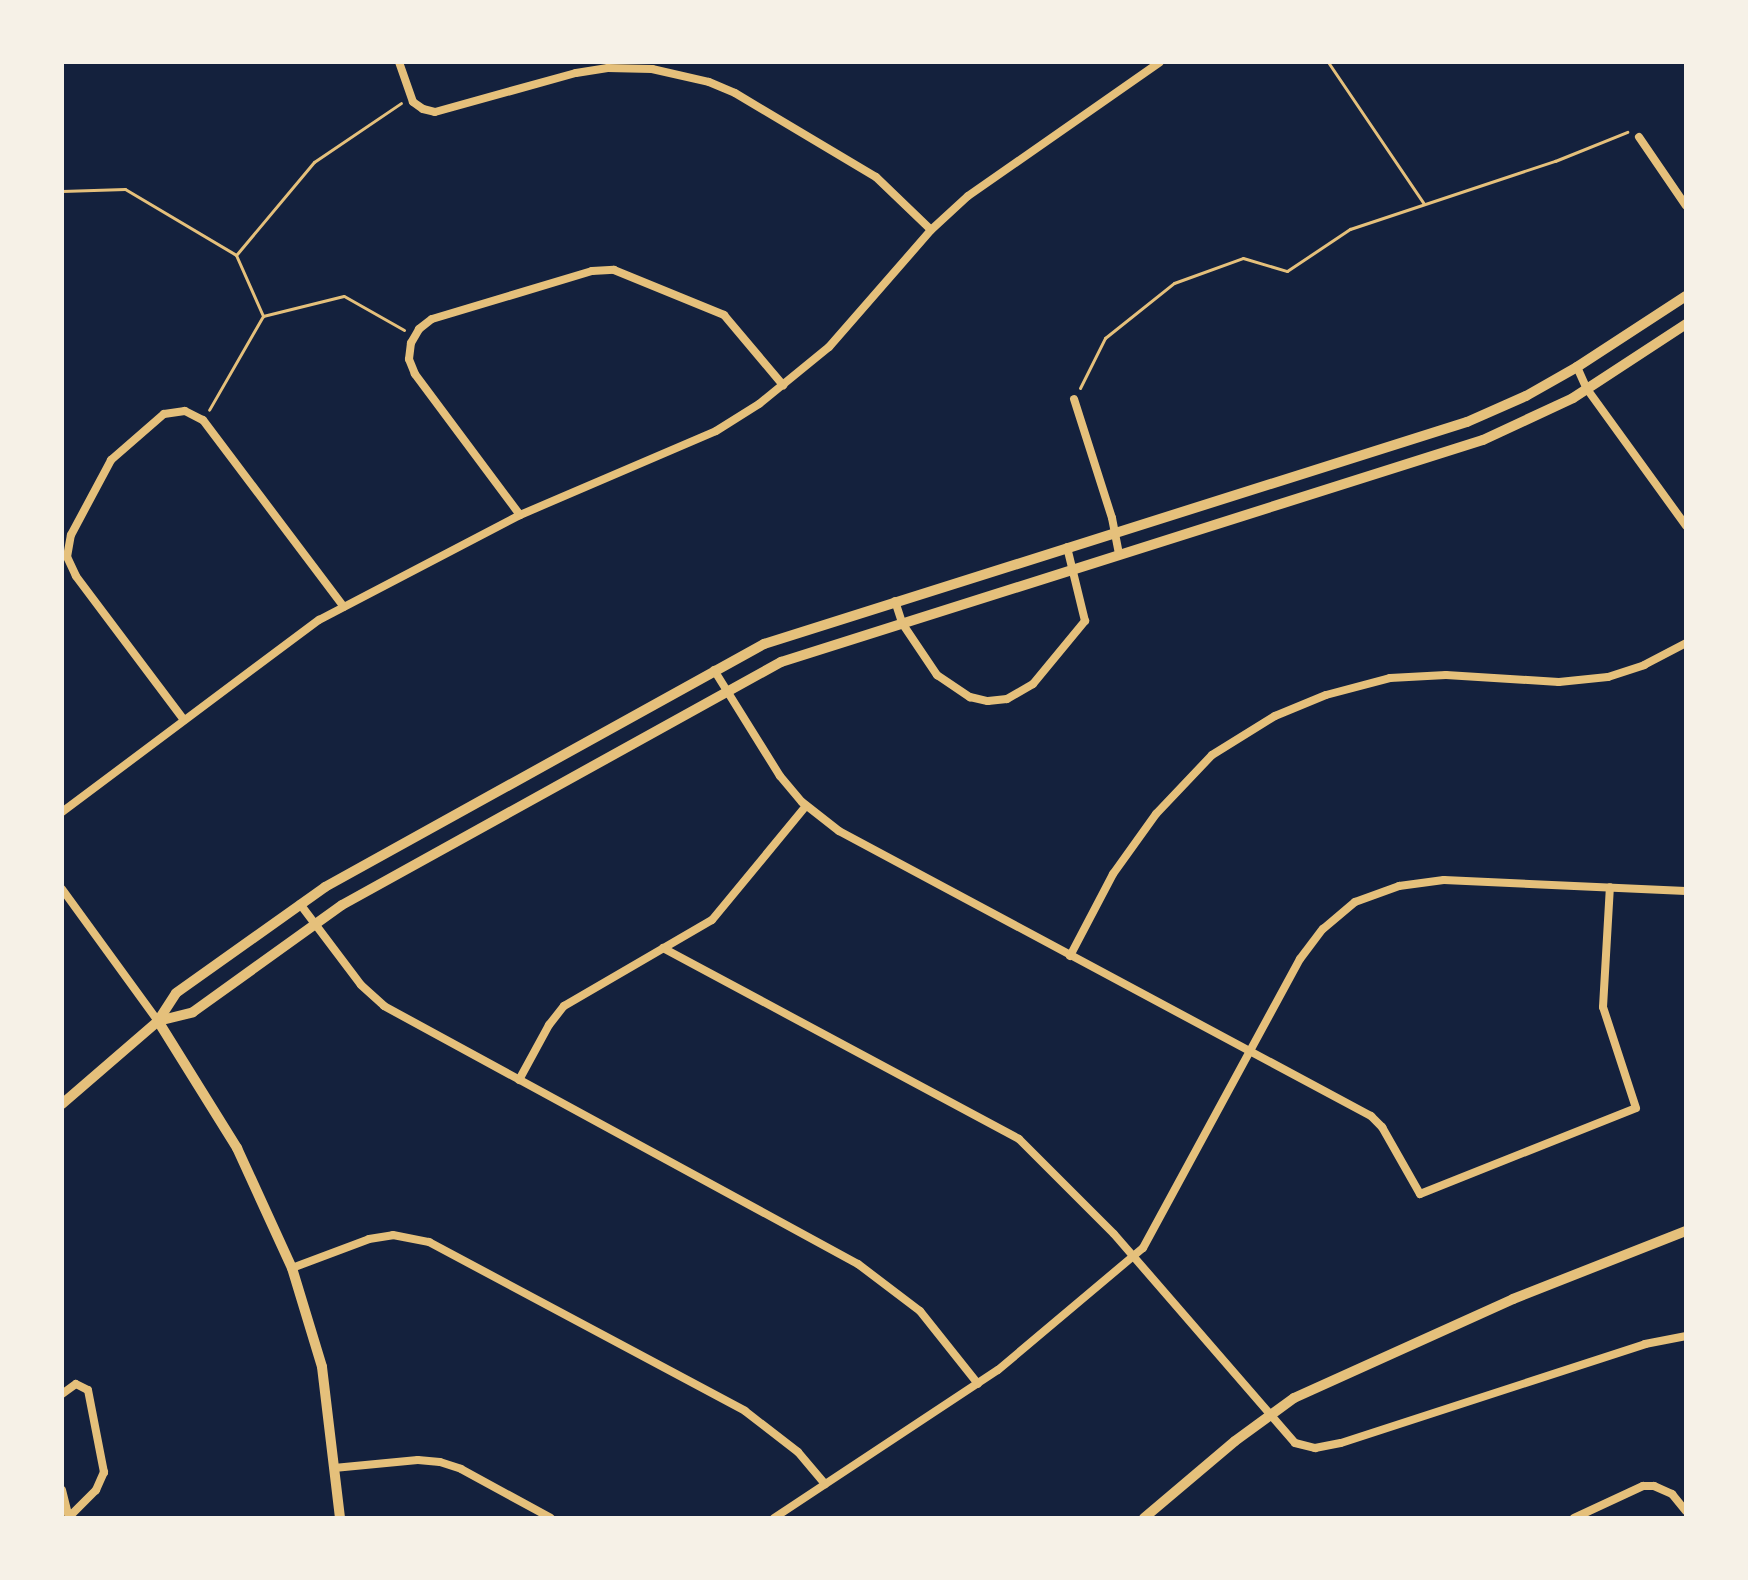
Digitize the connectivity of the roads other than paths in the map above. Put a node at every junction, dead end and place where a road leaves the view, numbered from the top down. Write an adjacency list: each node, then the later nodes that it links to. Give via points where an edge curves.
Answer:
1 (399, 62): 5 (street, via 410,96 423,109 441,112 585,71 638,68 680,74 735,93 856,165 893,191)
2 (1160, 62): 5 (street, via 985,182)
3 (1639, 137): 4 (street)
4 (1686, 206)
5 (931, 230): 9 (street, via 839,337)
6 (1686, 296): 8 (street)
7 (1686, 324): 10 (street)
8 (1577, 367): 10 (street); 14 (street, via 1467,422)
9 (783, 385): 12 (street, via 716,431); 12 (street, via 724,315 614,270 592,271 425,323 414,336 409,359 415,374)
10 (1587, 389): 13 (street); 16 (street, via 1483,440)
11 (1074, 399): 14 (street)
12 (520, 515): 19 (street)
13 (1686, 526)
14 (1114, 532): 15 (street); 16 (street)
15 (1067, 547): 17 (street); 18 (street)
16 (1119, 554): 17 (street)
17 (1073, 569): 20 (street); 20 (street, via 1085,621 1033,684 1007,699 979,700 952,687 929,666)
18 (895, 601): 20 (street); 22 (street, via 781,637)
19 (344, 607): 24 (street, via 282,645); 24 (street, via 203,420 192,412 171,412 119,451 104,470 67,546 67,557)
20 (902, 623): 23 (street, via 797,655)
21 (1686, 643): 33 (street, via 1608,677 1559,682 1446,675 1390,678 1275,716 1212,755 1156,814 1113,874)
22 (714, 670): 23 (street); 30 (street)
23 (726, 692): 25 (street, via 780,776); 31 (street)
24 (184, 720): 26 (street)
25 (806, 806): 32 (street, via 721,912); 33 (street, via 868,850)
26 (62, 812)
27 (1610, 887): 29 (street); 35 (street, via 1444,880 1368,895 1312,941); 35 (street, via 1603,1007 1636,1108 1420,1194 1377,1121)
28 (62, 889): 34 (street)
29 (1686, 891)
30 (300, 904): 31 (street); 34 (street, via 176,993)
31 (313, 925): 34 (street, via 193,1012); 36 (street, via 376,1001)
32 (663, 948): 36 (street, via 564,1006); 39 (street, via 1019,1139)
33 (1070, 956): 35 (street)
34 (158, 1021): 37 (street); 40 (street, via 242,1158)
35 (1251, 1052): 39 (street, via 1152,1238)
36 (519, 1080): 42 (street, via 867,1269 920,1311)
37 (62, 1104)
38 (1686, 1231): 44 (street, via 1513,1299 1344,1373)
39 (1134, 1256): 42 (street); 44 (street)
40 (292, 1268): 45 (street, via 322,1367); 46 (street, via 369,1239 393,1235 429,1242 745,1411 798,1452)
41 (1686, 1336): 44 (street, via 1645,1344 1324,1447 1295,1443)
42 (978, 1384): 46 (street)
43 (62, 1394): 49 (street, via 76,1384 88,1390 104,1472 96,1490)
44 (1268, 1414): 53 (street)
45 (334, 1468): 50 (street); 51 (street, via 440,1462)
46 (825, 1484): 52 (street)
47 (62, 1490): 49 (street)
48 (1686, 1511): 54 (street, via 1672,1494 1643,1486)
49 (69, 1518)
50 (340, 1518)
51 (551, 1518)
52 (774, 1518)
53 (1144, 1518)
54 (1574, 1518)

